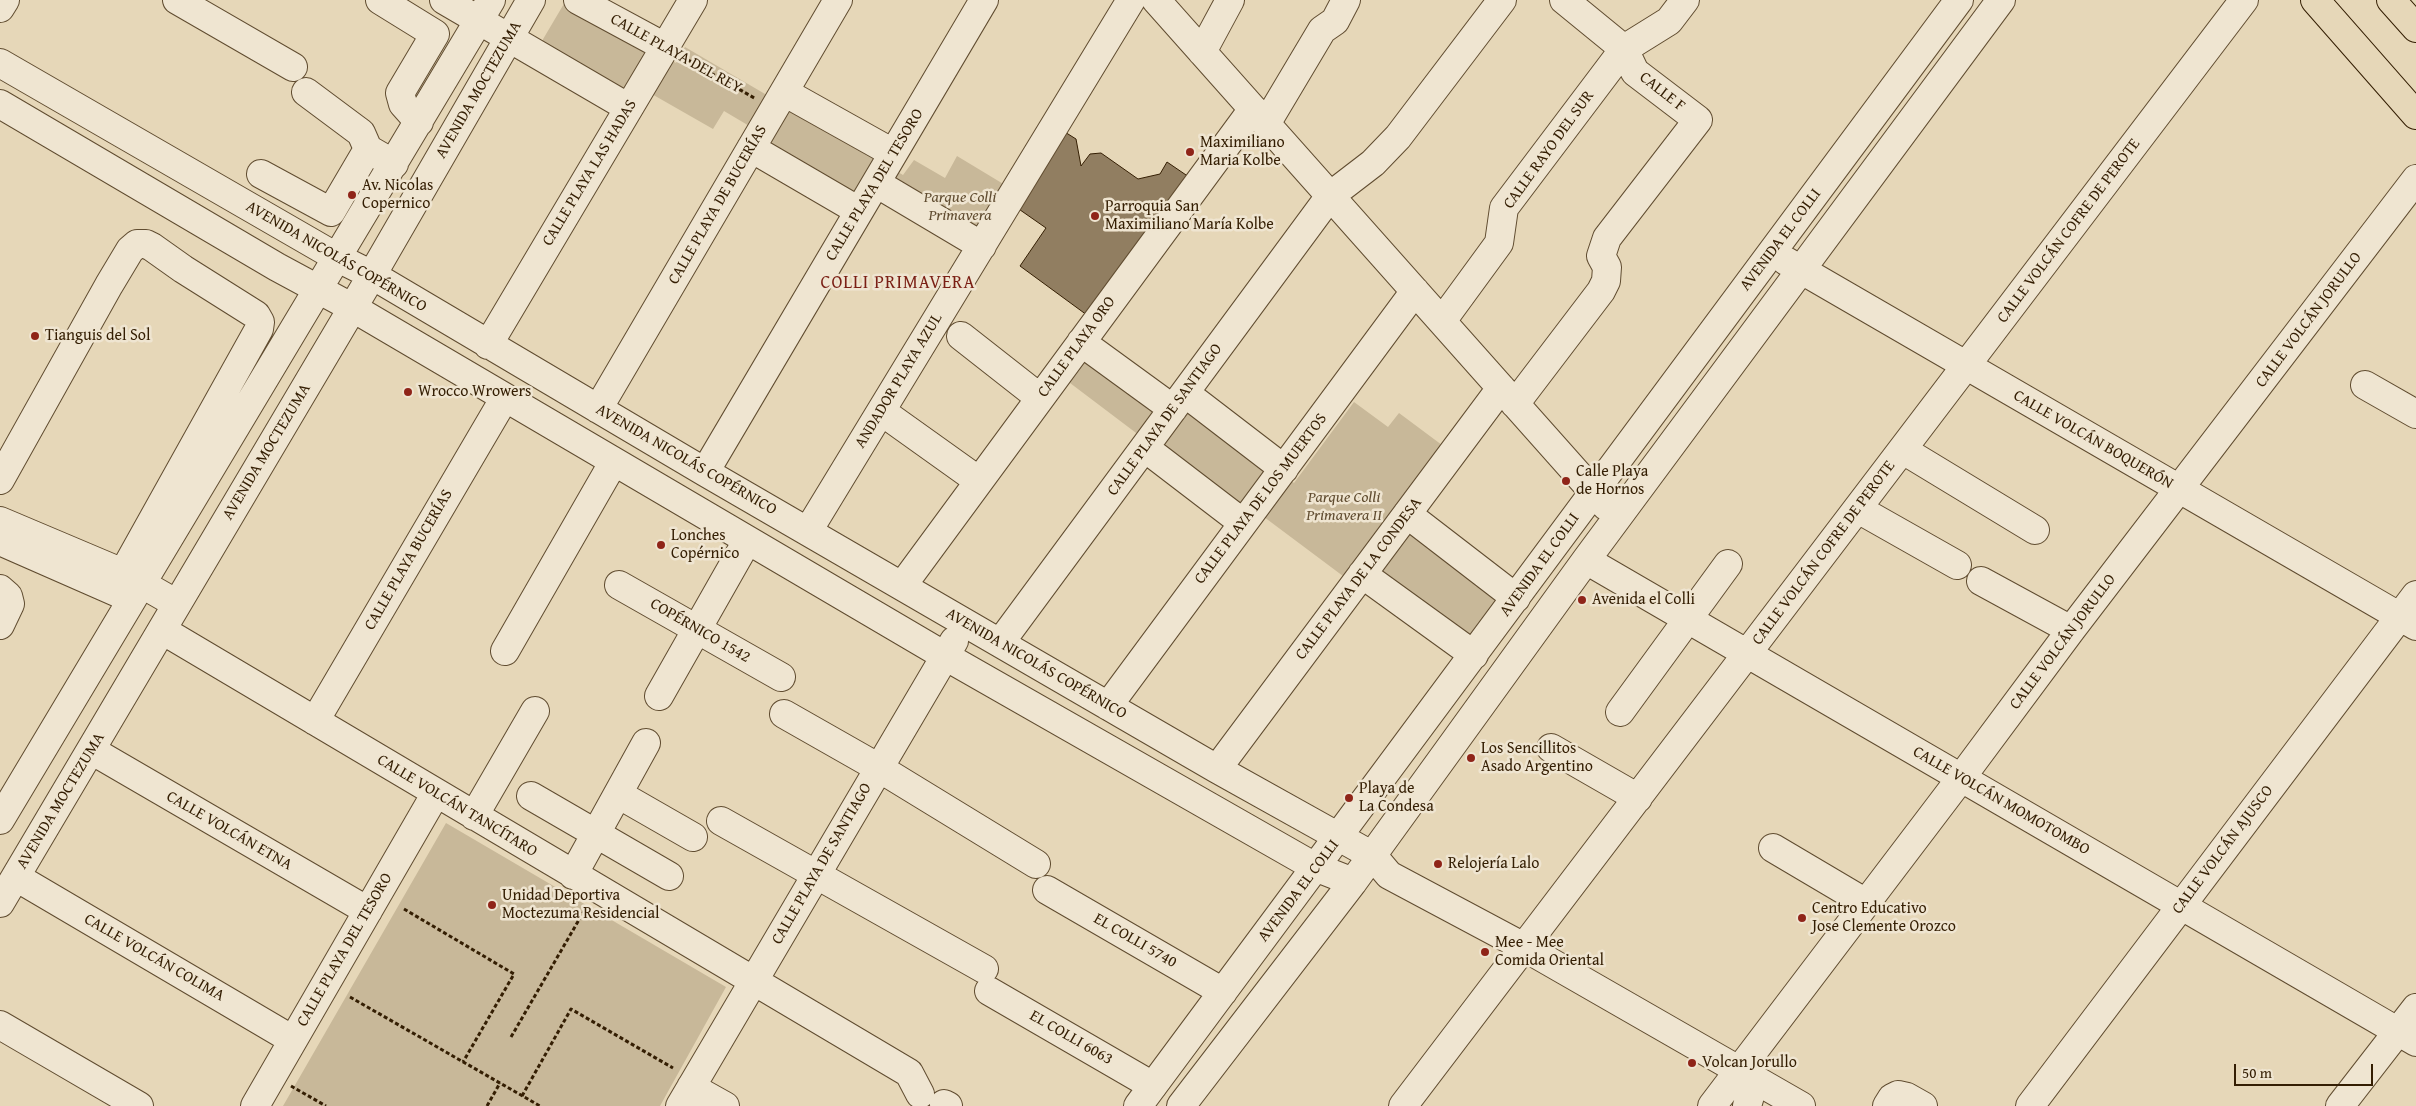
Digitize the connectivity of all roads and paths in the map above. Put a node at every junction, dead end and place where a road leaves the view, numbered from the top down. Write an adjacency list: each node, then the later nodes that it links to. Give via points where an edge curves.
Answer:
1 (5, 0): 22 (street)
2 (177, 0): 30 (street)
3 (380, 0): 38 (street, via 435,34 400,93 403,104)
4 (444, 0): 23 (street)
5 (531, 0): 25 (street, AVENIDA MOCTEZUMA)
6 (578, 0): 26 (street, CALLE PLAYA DEL REY)
7 (693, 0): 26 (street, CALLE PLAYA LAS HADAS)
8 (838, 0): 32 (street, CALLE PLAYA DE BUCERÍAS)
9 (984, 0): 41 (street, CALLE PLAYA DEL TESORO)
10 (1131, 0): 48 (street, ANDADOR PLAYA AZUL)
11 (1156, 0): 28 (street)
12 (1230, 0): 28 (street)
13 (1346, 0): 36 (street, CALLE PLAYA ORO, via 1335,20 1322,30)
14 (1502, 0): 46 (street, CALLE PLAYA DE SANTIAGO, via 1398,137 1373,163)
15 (1564, 0): 27 (street, CALLE F)
16 (1685, 0): 27 (street, CALLE RAYO DEL SUR, via 1670,21)
17 (1959, 0): 49 (street, AVENIDA EL COLLI)
18 (2001, 0): 51 (street, AVENIDA EL COLLI)
19 (2244, 0): 60 (street, CALLE VOLCÁN COFRE DE PEROTE)
20 (2315, 0): 35 (main road)
21 (2391, 0): 24 (main road)
22 (0, 8)
23 (486, 10): 25 (street); 38 (street)
24 (2416, 28)
25 (509, 38): 34 (street); 52 (street, AVENIDA MOCTEZUMA)
26 (665, 47): 32 (path, CALLE PLAYA DEL REY); 34 (street, CALLE PLAYA LAS HADAS)
27 (1624, 49): 37 (street, CALLE F, via 1635,72); 56 (street, CALLE RAYO DEL SUR, via 1504,208 1499,243)
28 (1202, 52): 36 (street)
29 (0, 63): 50 (street, AVENIDA NICOLÁS COPÉRNICO)
30 (293, 67)
31 (306, 92): 40 (street, via 361,133)
32 (779, 100): 39 (street, CALLE PLAYA DE BUCERÍAS); 41 (street)
33 (0, 104): 53 (street)
34 (629, 108): 59 (street, CALLE PLAYA LAS HADAS)
35 (2416, 115)
36 (1260, 117): 46 (street); 58 (street, CALLE PLAYA ORO)
37 (1698, 120): 62 (street, CALLE PLAYA DE LA CONDESA, via 1607,238 1601,256 1607,267 1606,282 1601,291)
38 (419, 122): 42 (street)
39 (752, 148): 47 (street); 66 (street, CALLE PLAYA DE BUCERÍAS)
40 (368, 149): 42 (street); 43 (street, via 331,212)
41 (893, 154): 45 (street, CALLE PLAYA DEL TESORO)
42 (394, 164): 50 (street)
43 (261, 174)
44 (2416, 179): 76 (street, CALLE VOLCÁN JORULLO)
45 (876, 183): 47 (street, CALLE PLAYA DEL TESORO); 48 (street)
46 (1330, 196): 54 (street); 65 (street, CALLE PLAYA DE SANTIAGO)
47 (860, 211): 73 (street, CALLE PLAYA DEL TESORO)
48 (982, 246): 67 (street, ANDADOR PLAYA AZUL)
49 (1772, 252): 51 (street, CALLE VOLCÁN BOQUERÓN); 77 (street, AVENIDA EL COLLI)
50 (338, 258): 52 (street, AVENIDA NICOLÁS COPÉRNICO); 53 (street)
51 (1800, 271): 60 (street, CALLE VOLCÁN BOQUERÓN); 80 (street, AVENIDA EL COLLI)
52 (372, 276): 55 (street, AVENIDA MOCTEZUMA); 59 (street, AVENIDA NICOLÁS COPÉRNICO)
53 (319, 290): 55 (street); 92 (street)
54 (1415, 291): 56 (street); 72 (street, CALLE PLAYA DE LOS MUERTOS)
55 (352, 308): 64 (street); 98 (street, AVENIDA MOCTEZUMA)
56 (1442, 321): 62 (street)
57 (962, 336): 63 (street)
58 (1081, 342): 63 (street, CALLE PLAYA ORO); 65 (street)
59 (488, 345): 66 (street, AVENIDA NICOLÁS COPÉRNICO)
60 (1966, 367): 70 (street, CALLE VOLCÁN COFRE DE PEROTE); 76 (street, CALLE VOLCÁN BOQUERÓN)
61 (2365, 385): 68 (street)
62 (1508, 396): 77 (street); 79 (street, CALLE PLAYA DE LA CONDESA)
63 (1040, 398): 75 (street, CALLE PLAYA ORO)
64 (504, 399): 71 (street); 117 (street, CALLE PLAYA BUCERÍAS)
65 (1179, 401): 69 (street, CALLE PLAYA DE SANTIAGO); 72 (street)
66 (598, 409): 73 (street, AVENIDA NICOLÁS COPÉRNICO)
67 (881, 411): 75 (street); 84 (street, ANDADOR PLAYA AZUL)
68 (2416, 414)
69 (1145, 448): 82 (street); 106 (street, CALLE PLAYA DE SANTIAGO)
70 (1903, 450): 78 (street, CALLE VOLCÁN COFRE DE PEROTE); 83 (street)
71 (613, 463): 86 (street); 107 (street)
72 (1284, 469): 82 (street, CALLE PLAYA DE LOS MUERTOS)
73 (705, 472): 84 (street, AVENIDA NICOLÁS COPÉRNICO)
74 (0, 480): 92 (street, via 109,285 137,244 152,247 256,315 259,329)
75 (979, 481): 94 (street, CALLE PLAYA ORO)
76 (2179, 490): 100 (street, CALLE VOLCÁN BOQUERÓN); 105 (street, CALLE VOLCÁN JORULLO)
77 (1594, 492): 80 (street); 97 (street, AVENIDA EL COLLI)
78 (1858, 509): 89 (street); 108 (street, CALLE VOLCÁN COFRE DE PEROTE)
79 (1407, 514): 90 (street, CALLE PLAYA DE LA CONDESA); 97 (street)
80 (1617, 518): 87 (street, AVENIDA EL COLLI)
81 (0, 521): 92 (street)
82 (1243, 523): 113 (street, CALLE PLAYA DE LOS MUERTOS)
83 (2035, 530)
84 (808, 531): 94 (street, AVENIDA NICOLÁS COPÉRNICO)
85 (0, 541): 92 (street)
86 (747, 541): 103 (street); 110 (street)
87 (1586, 560): 99 (street, CALLE VOLCÁN MOMOTOMBO); 136 (street, AVENIDA EL COLLI)
88 (1728, 564): 99 (street)
89 (1957, 565)
90 (1362, 574): 109 (street); 122 (street, CALLE PLAYA DE LA CONDESA)
91 (1981, 581): 105 (street)
92 (133, 585): 98 (street); 129 (street)
93 (620, 585): 103 (street, COPÉRNICO 1542)
94 (902, 586): 101 (street, AVENIDA NICOLÁS COPÉRNICO)
95 (0, 589): 102 (street, via 8,596 10,604)
96 (2416, 595): 100 (street, CALLE VOLCÁN AJUSCO)
97 (1516, 598): 109 (street, AVENIDA EL COLLI)
98 (177, 604): 104 (street, AVENIDA MOCTEZUMA)
99 (1688, 620): 108 (street, CALLE VOLCÁN MOMOTOMBO); 115 (street)
100 (2408, 621): 147 (street, CALLE VOLCÁN AJUSCO)
101 (964, 622): 106 (street, AVENIDA NICOLÁS COPÉRNICO); 110 (street, CALLE PLAYA DE SANTIAGO)
102 (0, 625)
103 (697, 629): 111 (street, COPÉRNICO 1542); 112 (street)
104 (162, 630): 117 (street, CALLE VOLCÁN TANCÍTARO); 120 (street, AVENIDA MOCTEZUMA)
105 (2071, 630): 123 (street, CALLE VOLCÁN JORULLO)
106 (1000, 643): 113 (street, AVENIDA NICOLÁS COPÉRNICO)
107 (505, 651)
108 (1747, 654): 123 (street, CALLE VOLCÁN MOMOTOMBO); 127 (street, CALLE VOLCÁN COFRE DE PEROTE)
109 (1474, 655): 133 (street, AVENIDA EL COLLI)
110 (945, 656): 121 (street, CALLE PLAYA DE SANTIAGO); 137 (street)
111 (781, 677)
112 (659, 696)
113 (1108, 706): 122 (street, AVENIDA NICOLÁS COPÉRNICO)
114 (535, 710): 128 (street)
115 (1620, 712)
116 (784, 714): 121 (street)
117 (315, 721): 124 (street, CALLE VOLCÁN TANCÍTARO)
118 (646, 743): 125 (street)
119 (1551, 748): 127 (street)
120 (90, 750): 141 (street, AVENIDA MOCTEZUMA); 149 (street, CALLE VOLCÁN ETNA)
121 (879, 768): 135 (street); 138 (street, CALLE PLAYA DE SANTIAGO)
122 (1217, 769): 133 (street, AVENIDA NICOLÁS COPÉRNICO)
123 (1961, 778): 146 (street, CALLE VOLCÁN JORULLO); 147 (street, CALLE VOLCÁN MOMOTOMBO)
124 (436, 793): 128 (street, CALLE VOLCÁN TANCÍTARO); 149 (street, CALLE PLAYA DEL TESORO)
125 (618, 794): 131 (street); 132 (street)
126 (531, 796): 131 (street)
127 (1638, 798): 150 (street, CALLE VOLCÁN COFRE DE PEROTE)
128 (474, 816): 139 (street, CALLE VOLCÁN TANCÍTARO)
129 (0, 820)
130 (721, 821): 138 (street, EL COLLI 6063)
131 (596, 834): 139 (street); 140 (street)
132 (693, 837)
133 (1338, 838): 136 (street, AVENIDA NICOLÁS COPÉRNICO); 137 (street, AVENIDA EL COLLI)
134 (1774, 848): 146 (street)
135 (1036, 864)
136 (1381, 865): 142 (street, AVENIDA EL COLLI); 150 (street, AVENIDA NICOLÁS COPÉRNICO)
137 (1315, 867): 142 (street); 152 (street, AVENIDA EL COLLI)
138 (816, 874): 151 (street, CALLE PLAYA DE SANTIAGO); 165 (street, EL COLLI 6063, via 987,980)
139 (573, 875): 143 (street, CALLE VOLCÁN TANCÍTARO)
140 (669, 876)
141 (16, 877): 145 (street, AVENIDA MOCTEZUMA); 158 (street, CALLE VOLCÁN COLIMA)
142 (1353, 882): 175 (street, AVENIDA EL COLLI)
143 (597, 889): 151 (street, CALLE VOLCÁN TANCÍTARO); 156 (path)
144 (1047, 890): 152 (street, EL COLLI 5740)
145 (0, 903)
146 (1866, 903): 161 (street, CALLE VOLCÁN JORULLO)
147 (2181, 906): 157 (street, CALLE VOLCÁN MOMOTOMBO); 181 (street, CALLE VOLCÁN AJUSCO)
148 (404, 909): 159 (path, via 514,974)
149 (368, 911): 158 (street, CALLE PLAYA DEL TESORO)
150 (1524, 948): 161 (street, AVENIDA NICOLÁS COPÉRNICO); 176 (street, CALLE VOLCÁN COFRE DE PEROTE)
151 (753, 982): 166 (street, CALLE PLAYA DE SANTIAGO); 167 (street, CALLE VOLCÁN TANCÍTARO, via 909,1073)
152 (1223, 992): 165 (street, AVENIDA EL COLLI)
153 (350, 997): 159 (path)
154 (2416, 1008): 157 (street)
155 (0, 1025): 169 (street)
156 (511, 1037)
157 (2407, 1037): 182 (street)
158 (293, 1040): 162 (street, CALLE PLAYA DEL TESORO)
159 (462, 1062): 163 (path)
160 (673, 1068): 164 (path, via 571,1009)
161 (1747, 1074): 168 (street, AVENIDA NICOLÁS COPÉRNICO); 177 (street, CALLE VOLCÁN JORULLO); 178 (street)
162 (273, 1075): 170 (street, CALLE PLAYA DEL TESORO); 171 (path)
163 (500, 1083): 164 (path); 172 (path)
164 (522, 1096): 173 (path)
165 (1145, 1096)
166 (686, 1097): 174 (street)
167 (938, 1101)
168 (1793, 1104)
169 (139, 1106)
170 (255, 1106)
171 (326, 1106)
172 (486, 1106)
173 (540, 1106)
174 (725, 1106)
175 (1182, 1106)
176 (1403, 1106)
177 (1712, 1106)
178 (1748, 1106)
179 (1887, 1106): 180 (street, via 1898,1095)
180 (1923, 1106)
181 (2030, 1106)
182 (2340, 1106)

